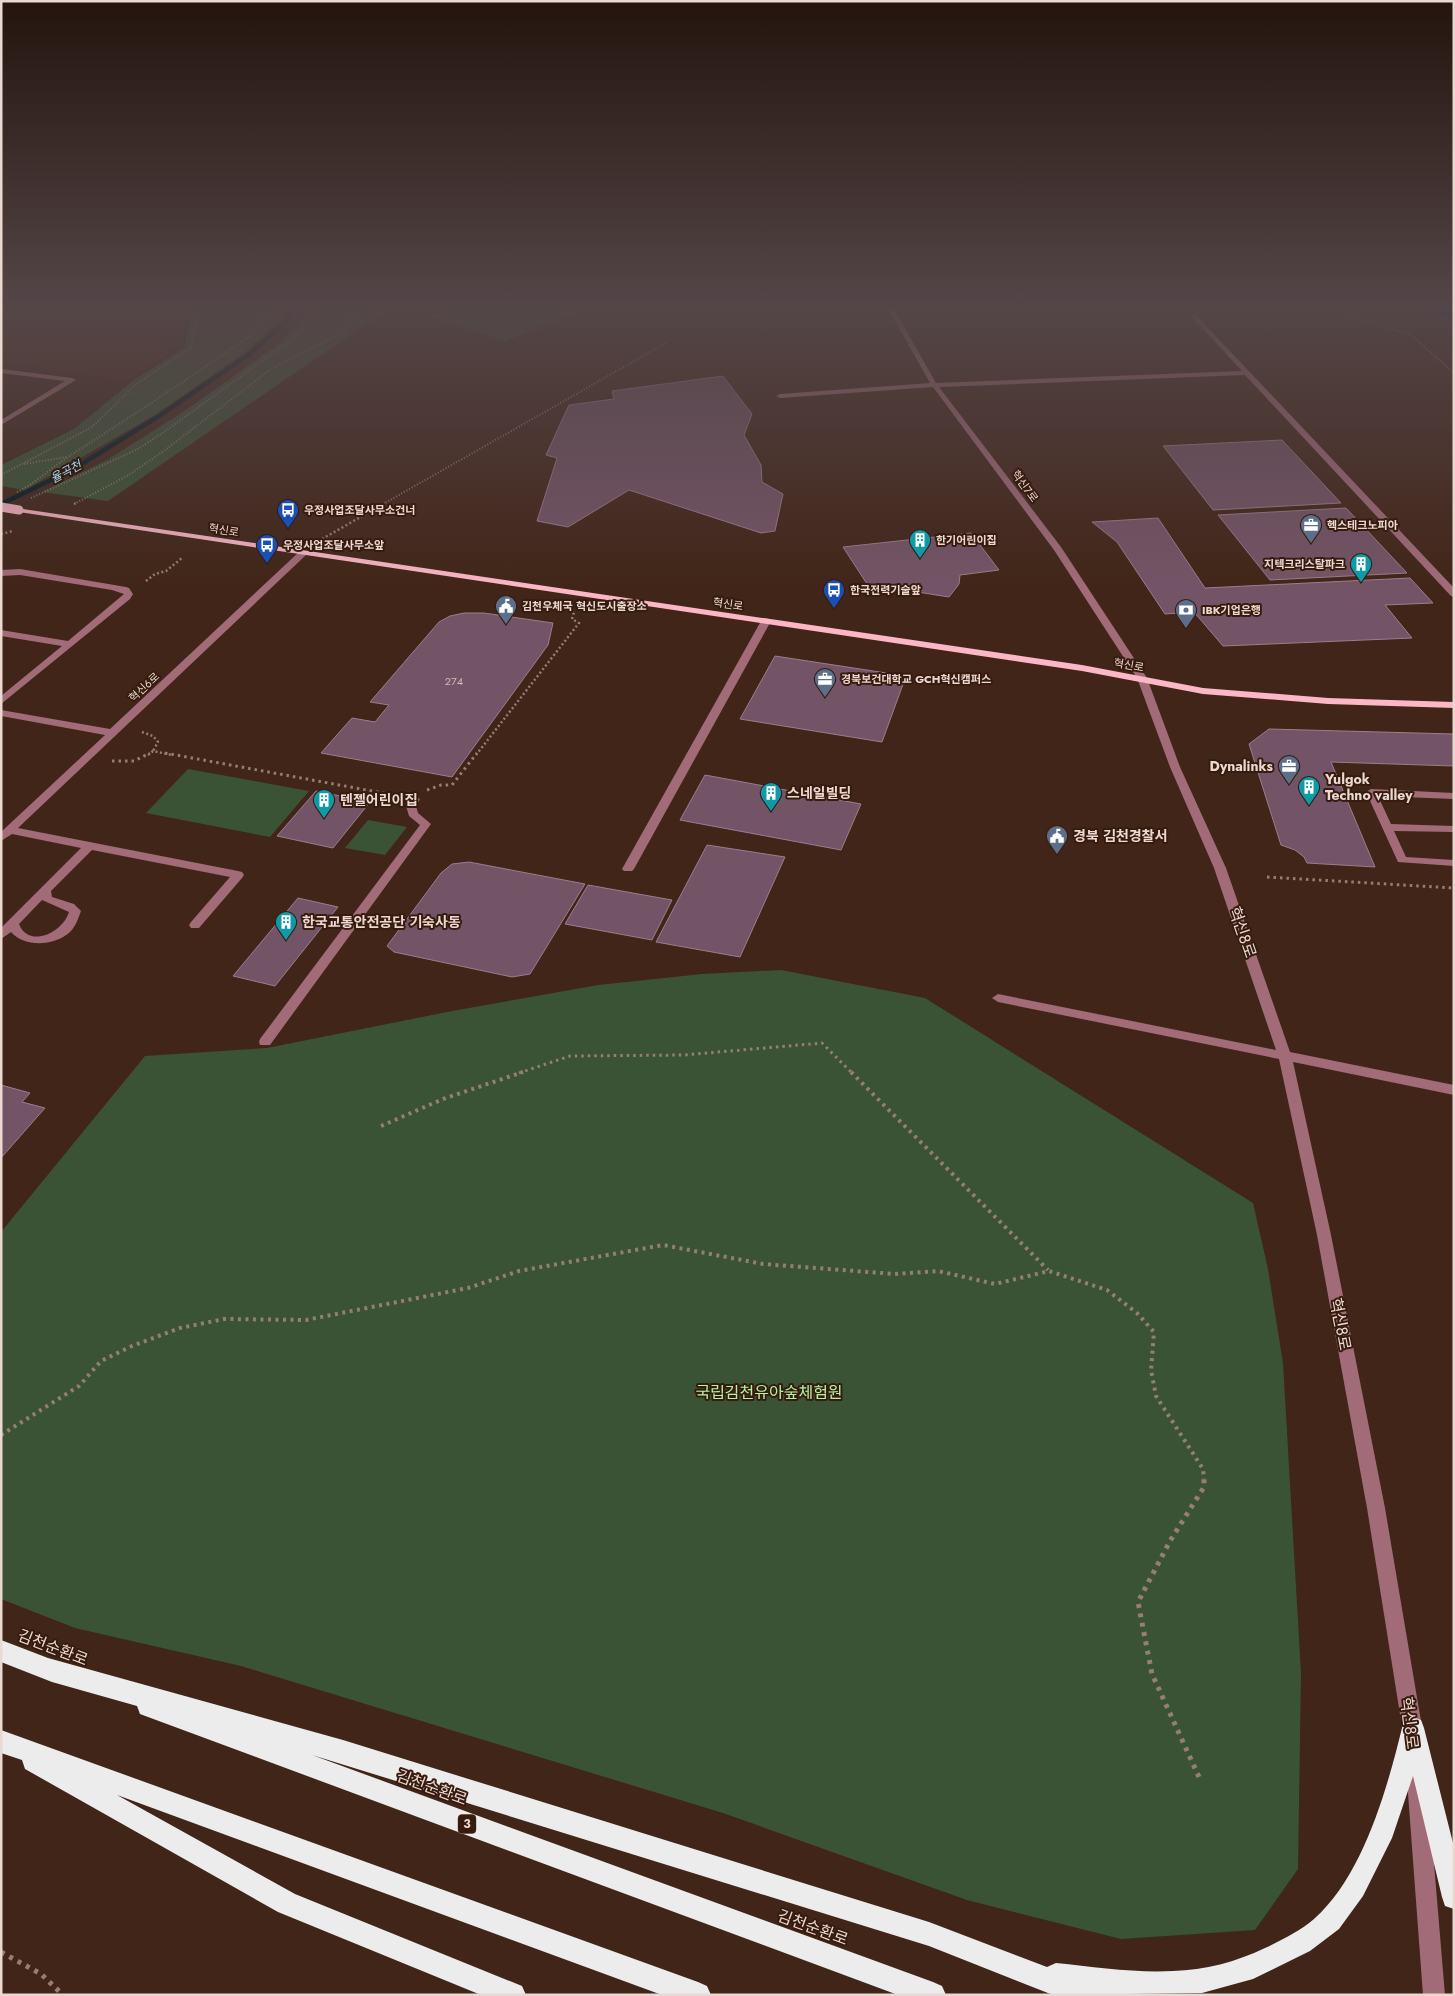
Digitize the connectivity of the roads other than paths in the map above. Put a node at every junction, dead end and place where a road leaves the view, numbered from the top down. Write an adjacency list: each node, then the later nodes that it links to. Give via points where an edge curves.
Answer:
1 (39, 400): 4 (street)
2 (947, 400): 12 (street, 혁신7로, via 1058,549)
3 (1272, 400): 8 (street)
4 (1, 423)
5 (1, 507): 6 (main road, 혁신로, bridge)
6 (303, 553): 9 (main road, 혁신로); 16 (street, 혁신6로)
7 (1, 573): 11 (street, via 20,572 126,590 127,597)
8 (1454, 594)
9 (766, 621): 12 (main road, 혁신로); 24 (street)
10 (1, 633): 11 (street)
11 (70, 644): 13 (street)
12 (1142, 678): 14 (main road, 혁신로, via 1203,691 1328,701); 31 (street, 혁신8로, via 1175,768 1220,868)
13 (1, 701)
14 (1454, 705)
15 (1, 713): 16 (street)
16 (113, 733): 21 (street, 혁신6로)
17 (1454, 796): 19 (street, via 1371,792)
18 (415, 799): 30 (street, via 411,806 413,814 426,824)
19 (1387, 827): 20 (street); 23 (street, via 1402,860)
20 (1454, 829)
21 (5, 834): 22 (street)
22 (89, 846): 25 (street); 27 (street, via 238,875)
23 (1454, 863)
24 (628, 869)
25 (45, 890): 26 (street); 26 (street, via 48,899 75,911 72,924 64,932 42,940 17,934)
26 (13, 923): 28 (street)
27 (195, 925)
28 (1, 935)
29 (998, 998): 31 (street)
30 (265, 1042)
31 (1285, 1056): 32 (street); 35 (street, 혁신8로, via 1330,1264)
32 (1454, 1090)
33 (1, 1651): 34 (highway, 김천순환로 / 3)
34 (43, 1668): 38 (highway, via 343,1752 929,1934); 42 (highway, 김천순환로 / 3)
35 (1413, 1728): 37 (highway); 38 (highway, via 1403,1777 1388,1823 1371,1860 1346,1900 1322,1928 1290,1950 1250,1968 1202,1981 1162,1984); 43 (street, 혁신8로)
36 (1, 1742): 40 (highway, via 287,1903); 41 (highway)
37 (1454, 1897)
38 (1037, 1974): 39 (highway)
39 (1078, 1992)
40 (513, 1995)
41 (698, 1995)
42 (933, 1995)
43 (1434, 1995)

